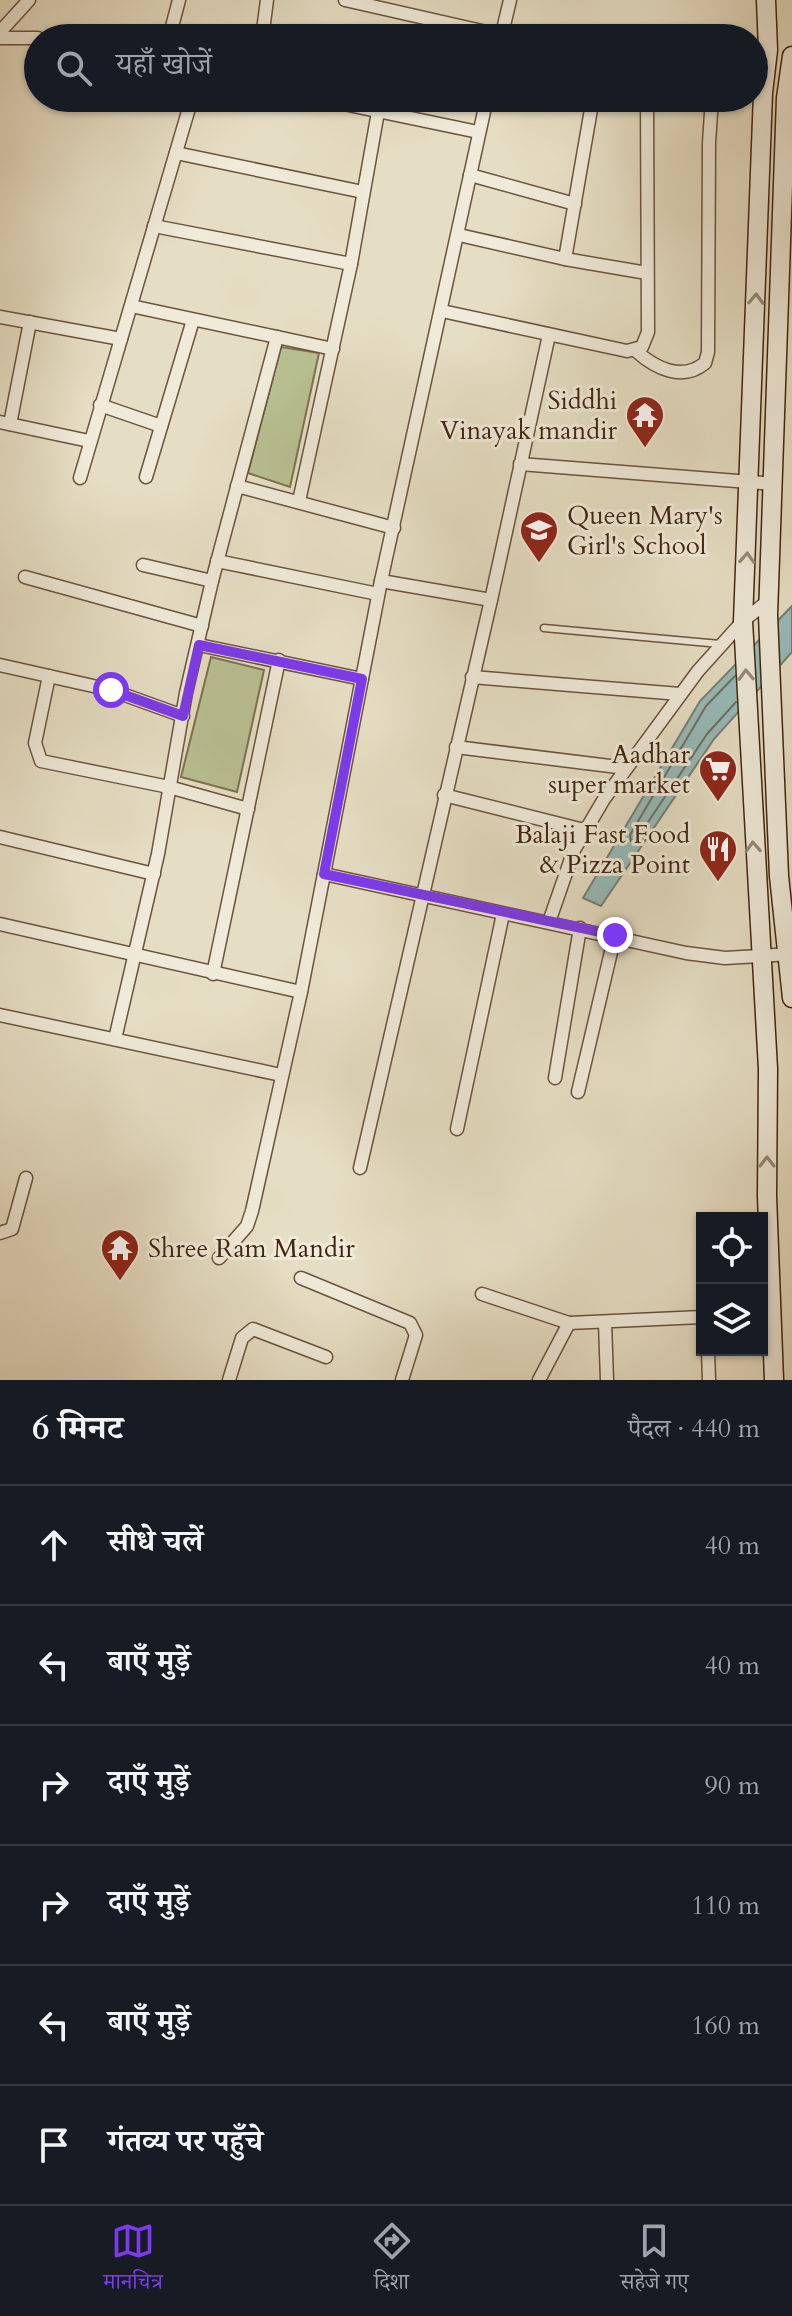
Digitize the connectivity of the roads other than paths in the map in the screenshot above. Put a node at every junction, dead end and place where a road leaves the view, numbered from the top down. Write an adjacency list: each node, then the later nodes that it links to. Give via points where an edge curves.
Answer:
1 (29, 0): 12 (street)
2 (179, 0): 7 (street)
3 (267, 0): 8 (street)
4 (345, 0): 9 (street)
5 (510, 0): 10 (street)
6 (766, 0): 11 (street)
7 (173, 24)
8 (264, 24)
9 (449, 24)
10 (507, 24)
11 (767, 24)
12 (0, 35): 13 (street)
13 (24, 37)
14 (792, 56): 16 (street)
15 (768, 94): 16 (street)
16 (786, 98): 29 (street)
17 (188, 112): 25 (street)
18 (378, 112): 24 (street); 27 (street)
19 (483, 112): 24 (street)
20 (591, 112): 28 (street)
21 (647, 112): 34 (street)
22 (711, 112): 45 (street, via 705,363 692,371 673,372)
23 (758, 112): 53 (street, one-way to 23)
24 (478, 132): 26 (street)
25 (176, 153): 27 (street); 30 (street)
26 (470, 175): 28 (street); 31 (street)
27 (363, 192): 33 (street)
28 (575, 204): 32 (street)
29 (787, 222): 37 (street)
30 (154, 226): 33 (street); 35 (street)
31 (459, 235): 32 (street); 36 (street)
32 (565, 259): 34 (street)
33 (351, 264): 44 (street)
34 (647, 273): 45 (street, via 648,332)
35 (131, 306): 39 (street); 43 (street)
36 (442, 311): 41 (street); 57 (street)
37 (786, 315): 54 (street)
38 (0, 317): 40 (street)
39 (193, 320): 42 (street); 48 (street)
40 (30, 322): 43 (street); 47 (street)
41 (549, 335): 45 (street); 50 (street)
42 (277, 337): 44 (street); 55 (street)
43 (121, 339): 46 (street)
44 (333, 349): 56 (street)
45 (636, 351)
46 (100, 405): 48 (street); 49 (street)
47 (5, 423): 49 (street)
48 (161, 426): 51 (street)
49 (89, 441): 52 (street)
50 (520, 464): 53 (street); 64 (street)
51 (146, 477)
52 (80, 478)
53 (751, 482): 54 (street); 68 (street, one-way to 53)
54 (775, 484): 65 (street)
55 (237, 486): 56 (street); 58 (street)
56 (299, 501): 57 (street)
57 (394, 528): 62 (street)
58 (217, 561): 61 (street); 63 (street)
59 (143, 565): 61 (street)
60 (25, 577): 66 (street)
61 (212, 581): 66 (street)
62 (381, 581): 63 (street); 64 (street)
63 (378, 594): 75 (street)
64 (491, 600): 74 (street)
65 (768, 608): 68 (street); 88 (street)
66 (202, 626): 70 (street)
67 (544, 628): 69 (lane)
68 (744, 628): 69 (street); 87 (street, one-way to 68)
69 (722, 644): 76 (street)
70 (199, 645): 71 (street); 77 (street)
71 (279, 660): 75 (street); 82 (street)
72 (0, 665): 73 (street)
73 (49, 676): 77 (street, via 111,690); 80 (street, via 35,743 41,761)
74 (472, 677): 76 (street); 78 (street)
75 (362, 679): 86 (street)
76 (680, 694): 79 (street)
77 (183, 716): 80 (street)
78 (456, 747): 79 (street); 81 (street)
79 (626, 768): 83 (street)
80 (169, 787): 82 (street); 85 (street)
81 (444, 795): 83 (street); 89 (street)
82 (248, 809): 98 (street)
83 (584, 830): 91 (street)
84 (0, 837): 85 (street)
85 (154, 874): 97 (street)
86 (324, 874): 89 (street); 99 (street)
87 (755, 876): 88 (street); 95 (street)
88 (786, 876): 96 (street)
89 (421, 895): 90 (street); 107 (street)
90 (503, 914): 91 (street); 106 (street)
91 (549, 922): 93 (street)
92 (0, 924): 97 (street)
93 (583, 929): 94 (street); 104 (street)
94 (611, 934): 95 (street, via 725,958); 105 (street)
95 (760, 953): 96 (street); 112 (street, one-way to 95, via 768,1069)
96 (790, 954): 100 (street)
97 (135, 956): 98 (street); 102 (street)
98 (213, 974): 99 (street)
99 (301, 992): 103 (street)
100 (792, 998)
101 (0, 1015): 102 (street)
102 (115, 1039): 103 (street)
103 (281, 1075): 110 (street, via 247,1226)
104 (555, 1078)
105 (578, 1092)
106 (457, 1129)
107 (360, 1168)
108 (26, 1178): 109 (street, via 12,1229)
109 (0, 1233)
110 (219, 1258)
111 (301, 1278): 121 (street, via 410,1323 416,1335)
112 (766, 1284)
113 (482, 1294): 115 (street)
114 (696, 1317): 116 (street)
115 (569, 1323): 116 (street); 122 (street)
116 (605, 1323): 123 (street)
117 (768, 1330): 125 (street)
118 (708, 1356): 124 (street)
119 (326, 1357): 120 (street, via 253,1329 242,1338)
120 (229, 1380)
121 (402, 1380)
122 (539, 1380)
123 (607, 1380)
124 (709, 1380)
125 (774, 1380)

